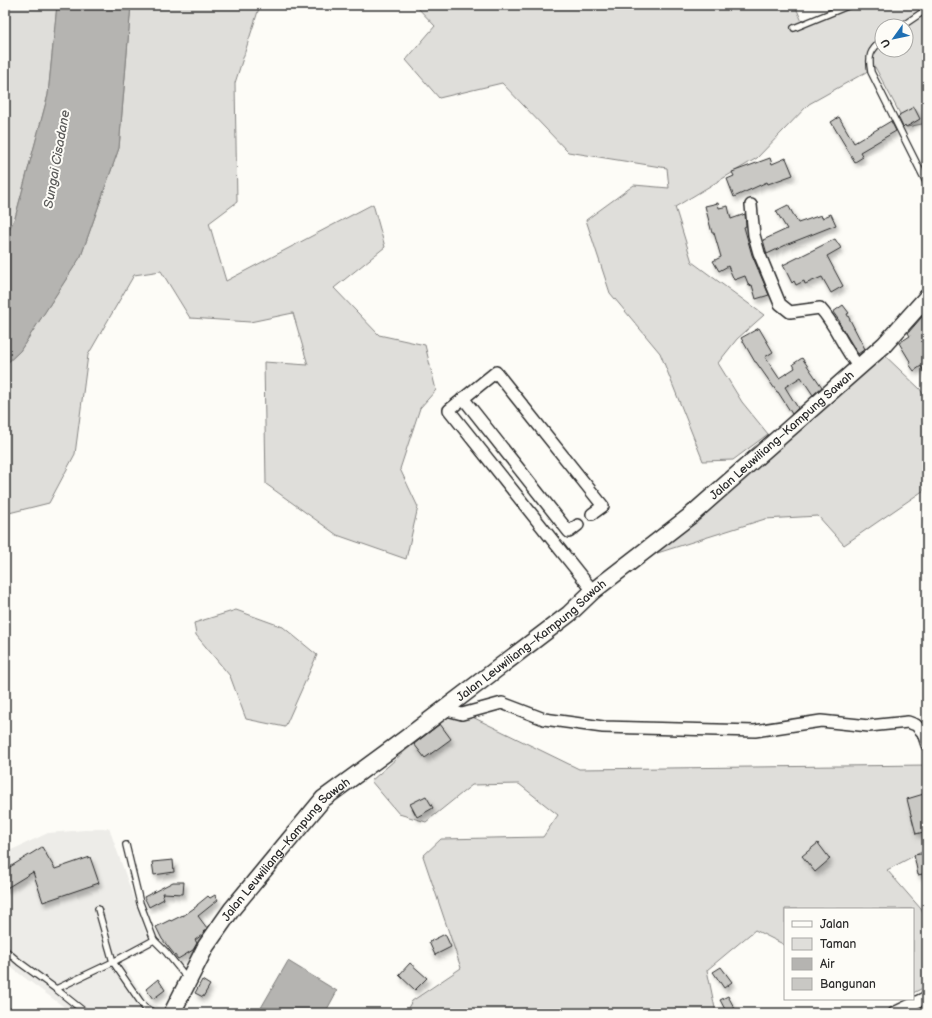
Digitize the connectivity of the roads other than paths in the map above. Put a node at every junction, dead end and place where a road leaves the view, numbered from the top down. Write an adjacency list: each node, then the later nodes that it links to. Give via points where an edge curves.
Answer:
1 (850, 5): 4 (lane)
2 (927, 9): 3 (lane)
3 (914, 18)
4 (794, 28)
5 (874, 48): 6 (lane, via 869,62 871,72)
6 (927, 184)
7 (751, 205): 9 (street, via 759,253 780,304 790,312 820,308)
8 (927, 297): 9 (main road, Jalan Leuwiliang–Kampung Sawah, via 884,345)
9 (859, 367): 13 (main road, Jalan Leuwiliang–Kampung Sawah, via 690,516)
10 (463, 398): 11 (street, via 496,372 603,506); 12 (street, via 570,532); 13 (street, via 449,410)
11 (592, 514)
12 (578, 525)
13 (593, 591): 14 (main road, Jalan Leuwiliang–Kampung Sawah, via 569,614)
14 (443, 709): 15 (street, via 462,714 502,703 544,718 603,727 755,731 821,721 869,726 908,722 916,725 924,733); 21 (main road, Jalan Leuwiliang–Kampung Sawah, via 323,799 232,909 206,946)
15 (927, 745)
16 (126, 845): 18 (lane, via 140,903)
17 (98, 909): 20 (lane)
18 (154, 940): 20 (lane); 21 (lane)
19 (5, 950): 22 (lane)
20 (113, 962): 22 (lane); 25 (lane, via 144,1007)
21 (189, 980): 26 (main road, Jalan Leuwiliang–Kampung Sawah)
22 (56, 989): 24 (lane)
23 (927, 997): 27 (street)
24 (86, 1013)
25 (154, 1013)
26 (172, 1013)
27 (894, 1013)

